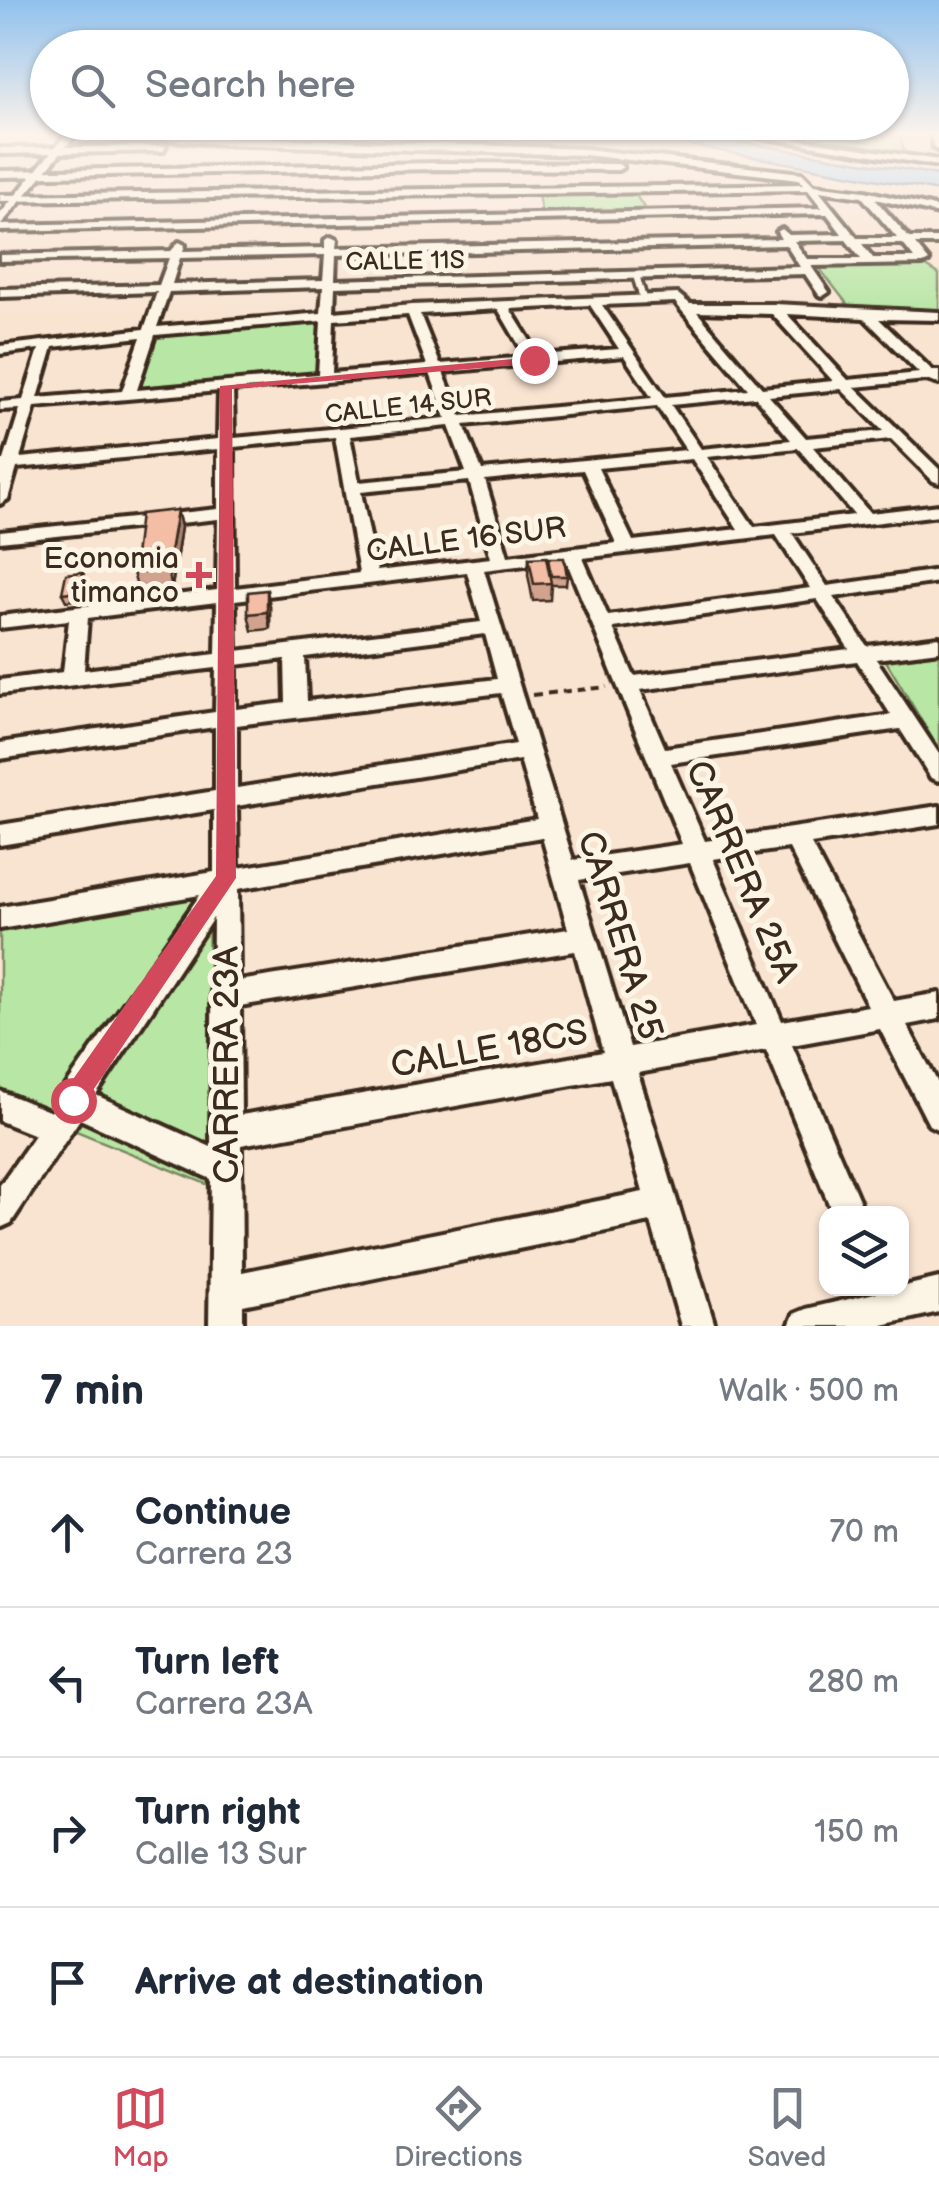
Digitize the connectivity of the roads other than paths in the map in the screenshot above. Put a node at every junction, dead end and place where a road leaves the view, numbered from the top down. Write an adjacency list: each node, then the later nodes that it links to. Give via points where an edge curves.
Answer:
1 (20, 195): 14 (street)
2 (200, 195): 3 (street); 14 (street); 24 (street)
3 (204, 195)
4 (270, 195): 23 (street)
5 (336, 195): 22 (street)
6 (439, 195): 21 (street)
7 (538, 195): 19 (street)
8 (636, 195): 18 (street)
9 (760, 195): 17 (street)
10 (815, 195): 15 (street)
11 (867, 195): 28 (street)
12 (870, 195): 16 (street)
13 (0, 198): 14 (street)
14 (18, 198): 25 (street)
15 (828, 211): 17 (street); 26 (street)
16 (938, 211)
17 (770, 212): 18 (street); 27 (street)
18 (648, 214): 20 (street); 33 (street)
19 (542, 215): 20 (street); 21 (street); 31 (street)
20 (576, 215): 32 (street)
21 (443, 216): 22 (street)
22 (332, 220): 23 (street); 35 (street)
23 (263, 221): 24 (street)
24 (185, 224): 25 (street); 36 (street)
25 (0, 225)
26 (850, 239): 27 (street); 28 (street); 38 (street)
27 (787, 240): 29 (street); 39 (street)
28 (906, 241): 30 (street); 38 (street, CALLE 11S, via 923,262)
29 (728, 242): 33 (street); 41 (street)
30 (939, 242)
31 (548, 244): 32 (street); 34 (street)
32 (586, 244): 33 (street)
33 (662, 244): 40 (street)
34 (480, 246): 35 (street); 43 (street)
35 (330, 250): 36 (street); 44 (street)
36 (176, 255): 37 (street); 45 (street)
37 (0, 258)
38 (870, 262): 39 (street, CALLE 11S)
39 (808, 267): 41 (street, CALLE 11S); 46 (street)
40 (679, 272): 41 (street, CALLE 11S); 42 (street, CALLE 11S)
41 (746, 272)
42 (636, 278): 43 (street, CALLE 11S); 48 (street)
43 (484, 281): 44 (street, CALLE 11S)
44 (328, 284): 45 (street, CALLE 11S); 54 (street)
45 (165, 288): 47 (street, CALLE 11S); 57 (street)
46 (823, 292)
47 (0, 293)
48 (644, 299): 49 (street); 50 (street)
49 (595, 303): 51 (street); 60 (street)
50 (682, 303): 52 (street); 67 (street)
51 (502, 306): 53 (street); 61 (street)
52 (774, 308): 55 (street); 65 (street)
53 (412, 310): 54 (street); 62 (street)
54 (327, 315): 57 (street); 63 (street)
55 (869, 316): 56 (street); 64 (street)
56 (939, 316)
57 (152, 330): 58 (street); 68 (street)
58 (47, 344): 59 (street); 70 (street)
59 (0, 350)
60 (627, 352): 61 (street); 69 (street)
61 (534, 360): 62 (street)
62 (436, 369): 63 (street); 72 (street)
63 (325, 378): 66 (street)
64 (936, 378): 65 (street, CALLE 14 SUR)
65 (845, 385): 67 (street, CALLE 14 SUR); 73 (street)
66 (226, 386): 68 (street); 75 (street, CARRERA 23A)
67 (758, 393): 69 (street, CALLE 14 SUR); 76 (street)
68 (128, 394): 70 (street)
69 (663, 402): 72 (street, CALLE 14 SUR); 77 (street)
70 (29, 403): 71 (street); 79 (street)
71 (0, 406)
72 (456, 423): 74 (street, CALLE 14 SUR); 80 (street)
73 (896, 434): 76 (street); 81 (street)
74 (342, 435): 75 (street, CALLE 14 SUR); 82 (street)
75 (226, 444): 79 (street, CALLE 14 SUR); 85 (street, CARRERA 23A)
76 (802, 444): 77 (street); 86 (street)
77 (697, 455): 78 (street); 88 (street)
78 (588, 464): 80 (street); 90 (street)
79 (5, 465): 83 (street)
80 (476, 476): 82 (street); 92 (street)
81 (939, 478)
82 (352, 488): 95 (street)
83 (0, 500)
84 (939, 510): 86 (street, CALLE 16 SUR)
85 (226, 513): 89 (street); 97 (street, CARRERA 23A)
86 (867, 520): 87 (street, CALLE 16 SUR)
87 (780, 528): 88 (street, CALLE 16 SUR); 96 (street)
88 (749, 532): 90 (street, CALLE 16 SUR)
89 (0, 537)
90 (627, 547): 91 (street, CALLE 16 SUR)
91 (573, 555): 92 (street, CALLE 16 SUR); 100 (street, CARRERA 25A)
92 (501, 562): 93 (street, CALLE 16 SUR)
93 (474, 565): 95 (street, CALLE 16 SUR); 101 (street, CARRERA 25)
94 (939, 576): 96 (street)
95 (369, 578): 97 (street, CALLE 16 SUR)
96 (822, 592): 100 (street); 104 (street)
97 (226, 594): 98 (street, CALLE 16 SUR); 105 (street, CARRERA 23A)
98 (79, 612): 99 (street, CALLE 16 SUR); 106 (street)
99 (0, 622)
100 (601, 623): 107 (street, CARRERA 25A)
101 (492, 628): 103 (street); 109 (street, CARRERA 25)
102 (939, 644): 104 (street)
103 (295, 650): 105 (street); 110 (street)
104 (862, 654): 107 (street); 112 (street)
105 (226, 658): 106 (street); 111 (street, CARRERA 23A)
106 (73, 677): 108 (street)
107 (627, 684): 115 (street, CARRERA 25A)
108 (0, 686)
109 (511, 691): 110 (street); 113 (street, CARRERA 25)
110 (297, 710): 111 (street)
111 (226, 718): 114 (street); 117 (street, CARRERA 23A)
112 (904, 721): 115 (street); 116 (street)
113 (528, 750): 117 (street); 119 (street, CARRERA 25)
114 (0, 752)
115 (657, 757): 122 (street, CARRERA 25A)
116 (939, 772)
117 (226, 801): 120 (street); 124 (street, CARRERA 23A)
118 (939, 815): 121 (street)
119 (551, 826): 123 (street, CARRERA 25); 124 (street)
120 (0, 835)
121 (794, 835): 122 (street); 129 (street)
122 (696, 852): 123 (street); 130 (street, CARRERA 25A)
123 (564, 872): 126 (street, CARRERA 25)
124 (226, 878): 125 (street); 127 (street, CARRERA 23A); 132 (street)
125 (0, 918)
126 (584, 938): 127 (street); 131 (street, CARRERA 25)
127 (226, 996): 136 (street, CARRERA 23A)
128 (939, 1006): 129 (street, CALLE 18CS)
129 (890, 1015): 130 (street, CALLE 18CS); 134 (street)
130 (775, 1036): 131 (street, CALLE 18CS); 139 (street, CARRERA 25A)
131 (624, 1062): 136 (street, CALLE 18CS); 138 (street, CARRERA 25)
132 (73, 1100): 135 (street); 137 (street)
133 (0, 1106): 135 (street)
134 (939, 1115)
135 (54, 1128): 140 (street)
136 (229, 1132): 137 (street, CARRERA 23A)
137 (226, 1170): 142 (street, CARRERA 23A)
138 (662, 1204): 142 (street); 143 (street, CARRERA 25)
139 (847, 1206)
140 (0, 1212)
141 (939, 1294): 144 (street)
142 (226, 1317)
143 (698, 1326)
144 (806, 1326)

